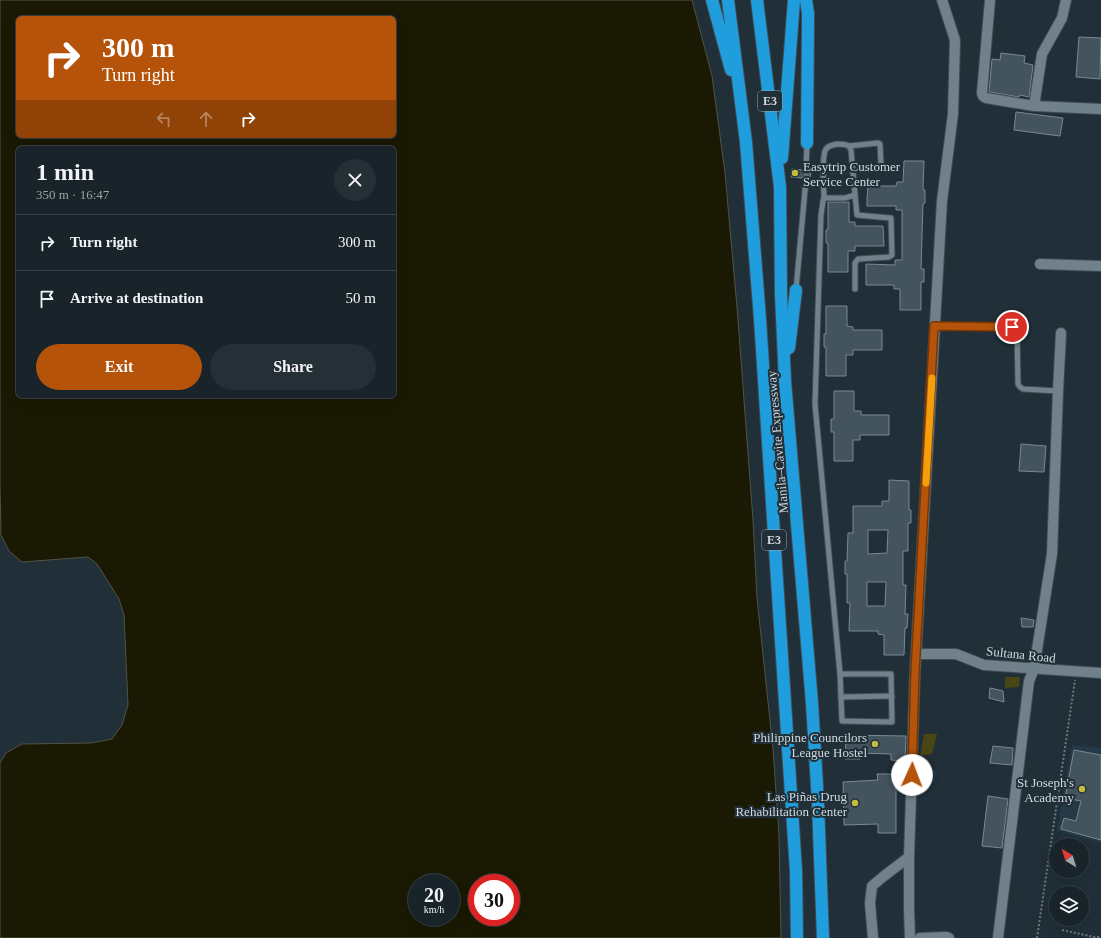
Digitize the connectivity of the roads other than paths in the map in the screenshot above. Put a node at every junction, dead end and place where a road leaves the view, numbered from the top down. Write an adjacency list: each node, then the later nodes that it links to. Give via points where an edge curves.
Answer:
1 (712, 0): 14 (highway, via 732,73)
2 (719, 0): 14 (highway, Manila–Cavite Expressway / E3)
3 (728, 0): 14 (highway, Manila–Cavite Expressway / E3)
4 (758, 0): 11 (highway, Manila–Cavite Expressway / E3)
5 (762, 0): 11 (highway, Manila–Cavite Expressway / E3)
6 (794, 0): 20 (highway)
7 (806, 0): 15 (highway)
8 (942, 0): 27 (street, via 955,40 953,114 942,201)
9 (990, 0): 12 (street, via 982,93 986,98)
10 (1066, 0): 12 (street, via 1062,18 1042,54)
11 (760, 16): 20 (highway, Manila–Cavite Expressway / E3)
12 (1034, 106): 13 (street)
13 (1101, 109)
14 (746, 142): 38 (highway, Manila–Cavite Expressway / E3, via 796,863)
15 (807, 143): 18 (lane)
16 (849, 146): 17 (lane, via 880,144); 21 (lane); 22 (lane, via 832,145 825,151)
17 (881, 165)
18 (806, 171)
19 (806, 179): 26 (lane)
20 (780, 187): 29 (highway, Manila–Cavite Expressway / E3, via 780,295)
21 (855, 195): 22 (lane); 25 (lane, via 856,215 891,218 892,255 856,260)
22 (824, 198): 34 (lane, via 821,216 815,404)
23 (1040, 264): 24 (street)
24 (1101, 266)
25 (855, 289)
26 (796, 290): 29 (highway)
27 (934, 326): 30 (lane, via 1016,329 1020,387); 31 (street)
28 (1061, 333): 30 (street)
29 (786, 381): 39 (highway, Manila–Cavite Expressway / E3, via 812,703)
30 (1058, 391): 32 (street, via 1052,554)
31 (916, 654): 32 (street, Sultana Road, via 956,654 984,665); 37 (street)
32 (1034, 669): 33 (street, Sultana Road); 44 (street, via 1029,681)
33 (1101, 673)
34 (840, 674): 35 (lane, via 891,674); 36 (lane)
35 (892, 696): 36 (lane); 36 (lane, via 892,722 842,721)
36 (841, 697)
37 (909, 857): 40 (street, via 872,886 870,903); 41 (street)
38 (798, 938)
39 (824, 938)
40 (873, 938)
41 (910, 938)
42 (920, 938): 43 (street)
43 (949, 938)
44 (998, 938)

